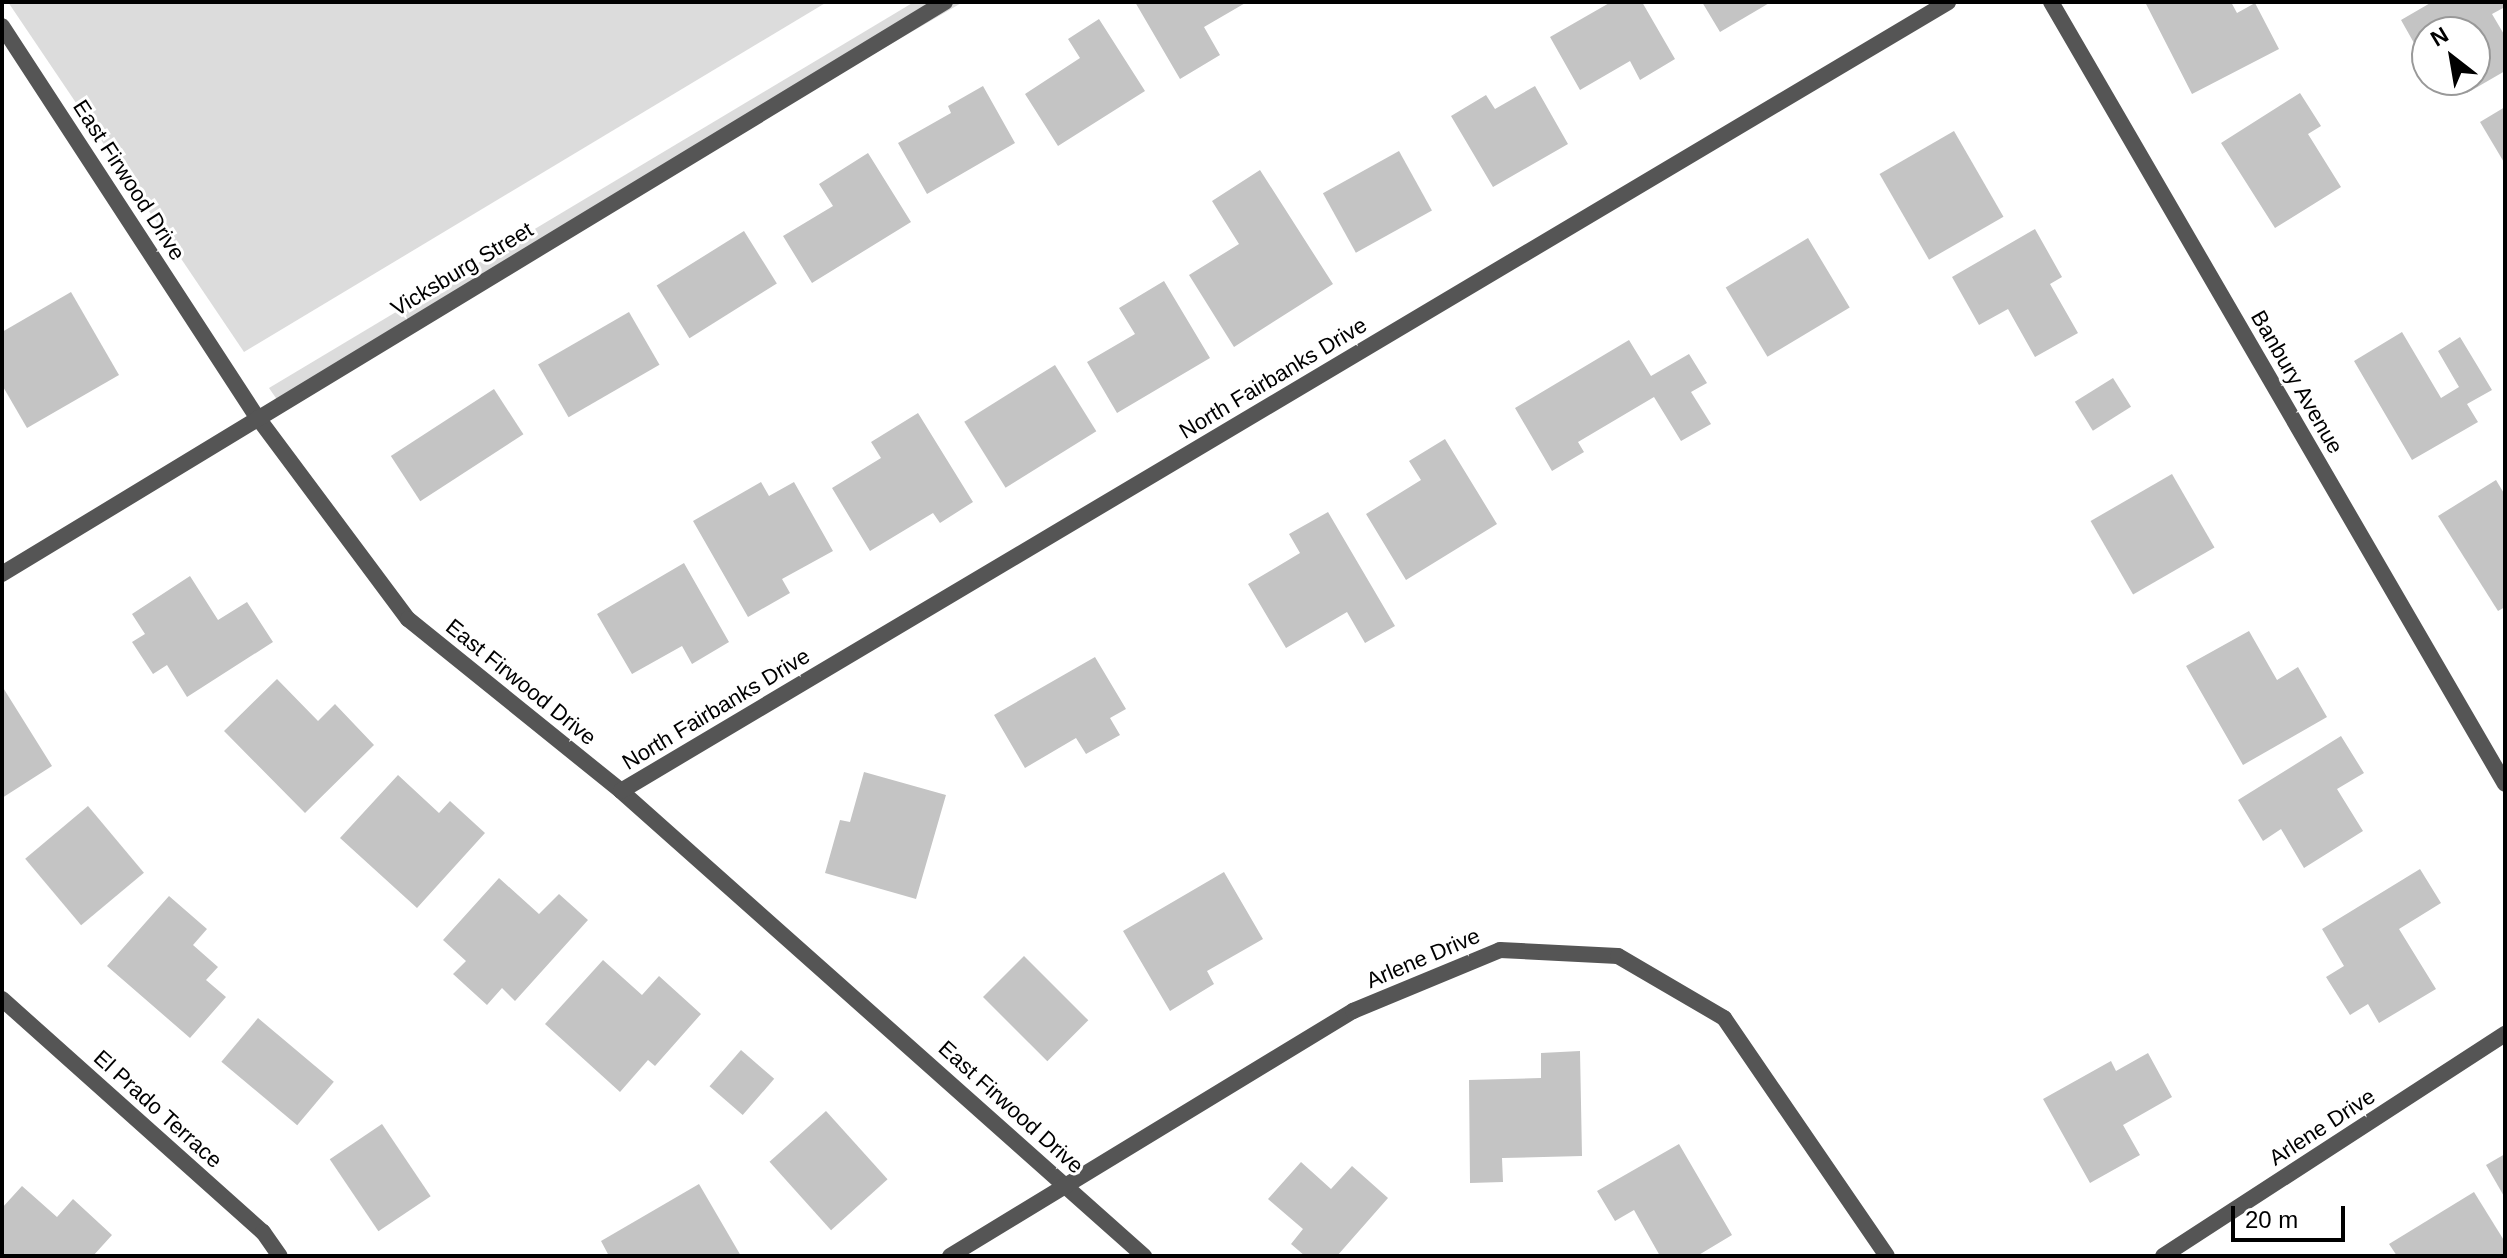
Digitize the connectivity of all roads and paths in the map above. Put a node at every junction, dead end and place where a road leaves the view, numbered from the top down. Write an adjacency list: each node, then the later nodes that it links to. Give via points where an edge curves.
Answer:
1 (945, 2): 5 (street, Vicksburg Street)
2 (1948, 2): 8 (street, North Fairbanks Drive)
3 (2051, 2): 7 (street, Banbury Avenue)
4 (2, 26): 5 (street, East Firwood Drive)
5 (258, 418): 6 (street, Vicksburg Street); 8 (street, East Firwood Drive, via 408,619)
6 (2, 574)
7 (2505, 784)
8 (621, 791): 11 (street, East Firwood Drive)
9 (2, 999): 12 (street, El Prado Terrace, via 263,1232)
10 (2505, 1034): 16 (street, Arlene Drive)
11 (1067, 1186): 13 (street, Arlene Drive); 14 (street, East Firwood Drive); 15 (street, Arlene Drive, via 1353,1011 1500,950 1618,956 1724,1018)
12 (280, 1256)
13 (950, 1256)
14 (1144, 1256)
15 (1887, 1256)
16 (2163, 1256)

